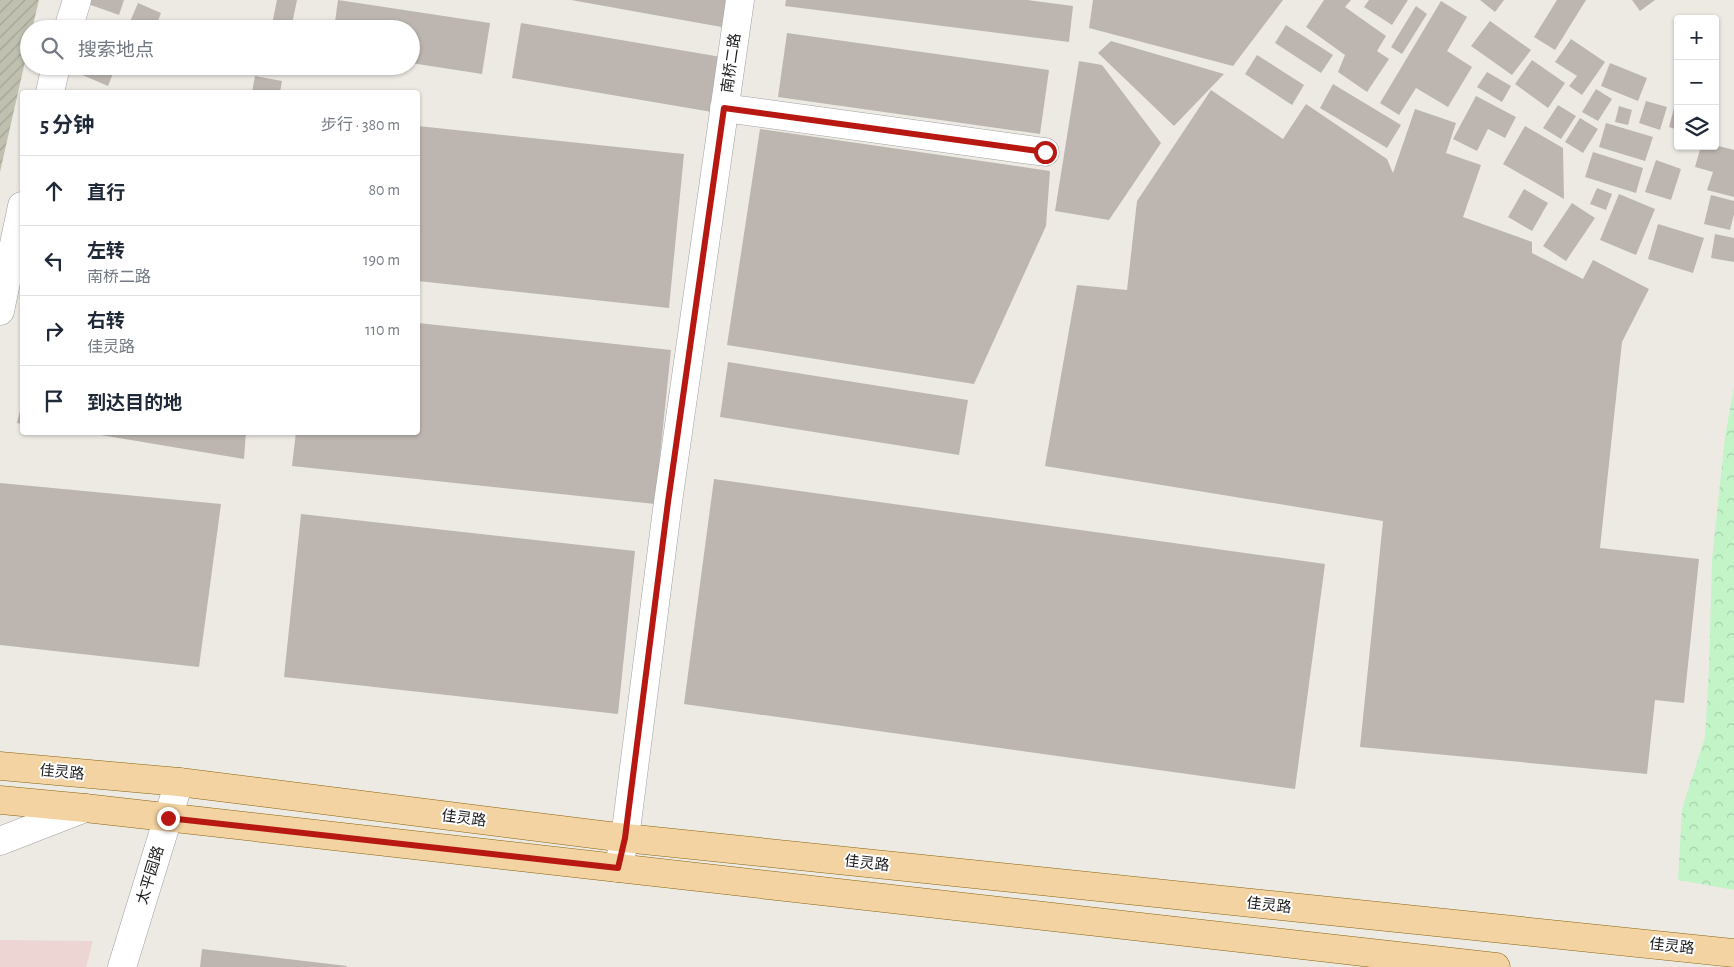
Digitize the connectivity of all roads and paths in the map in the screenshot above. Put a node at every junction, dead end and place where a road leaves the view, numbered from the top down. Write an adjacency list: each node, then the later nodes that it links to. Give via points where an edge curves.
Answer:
1 (77, 0): 3 (street)
2 (740, 0): 6 (street, 南桥二路)
3 (71, 20)
4 (54, 75): 5 (street)
5 (50, 90)
6 (724, 108): 7 (street); 15 (street, 南桥二路, via 668,502)
7 (1045, 152)
8 (20, 216): 9 (street)
9 (0, 311)
10 (0, 766): 11 (main road, 佳灵路)
11 (179, 782): 14 (street, 太平园路); 15 (main road, 佳灵路)
12 (0, 800): 13 (main road)
13 (85, 808): 14 (main road); 16 (street)
14 (168, 818): 17 (main road); 19 (street, 太平园路)
15 (625, 838): 17 (street, 南桥二路); 18 (main road, 佳灵路)
16 (0, 841)
17 (618, 868): 20 (main road)
18 (1734, 953)
19 (122, 967)
20 (1496, 967)

